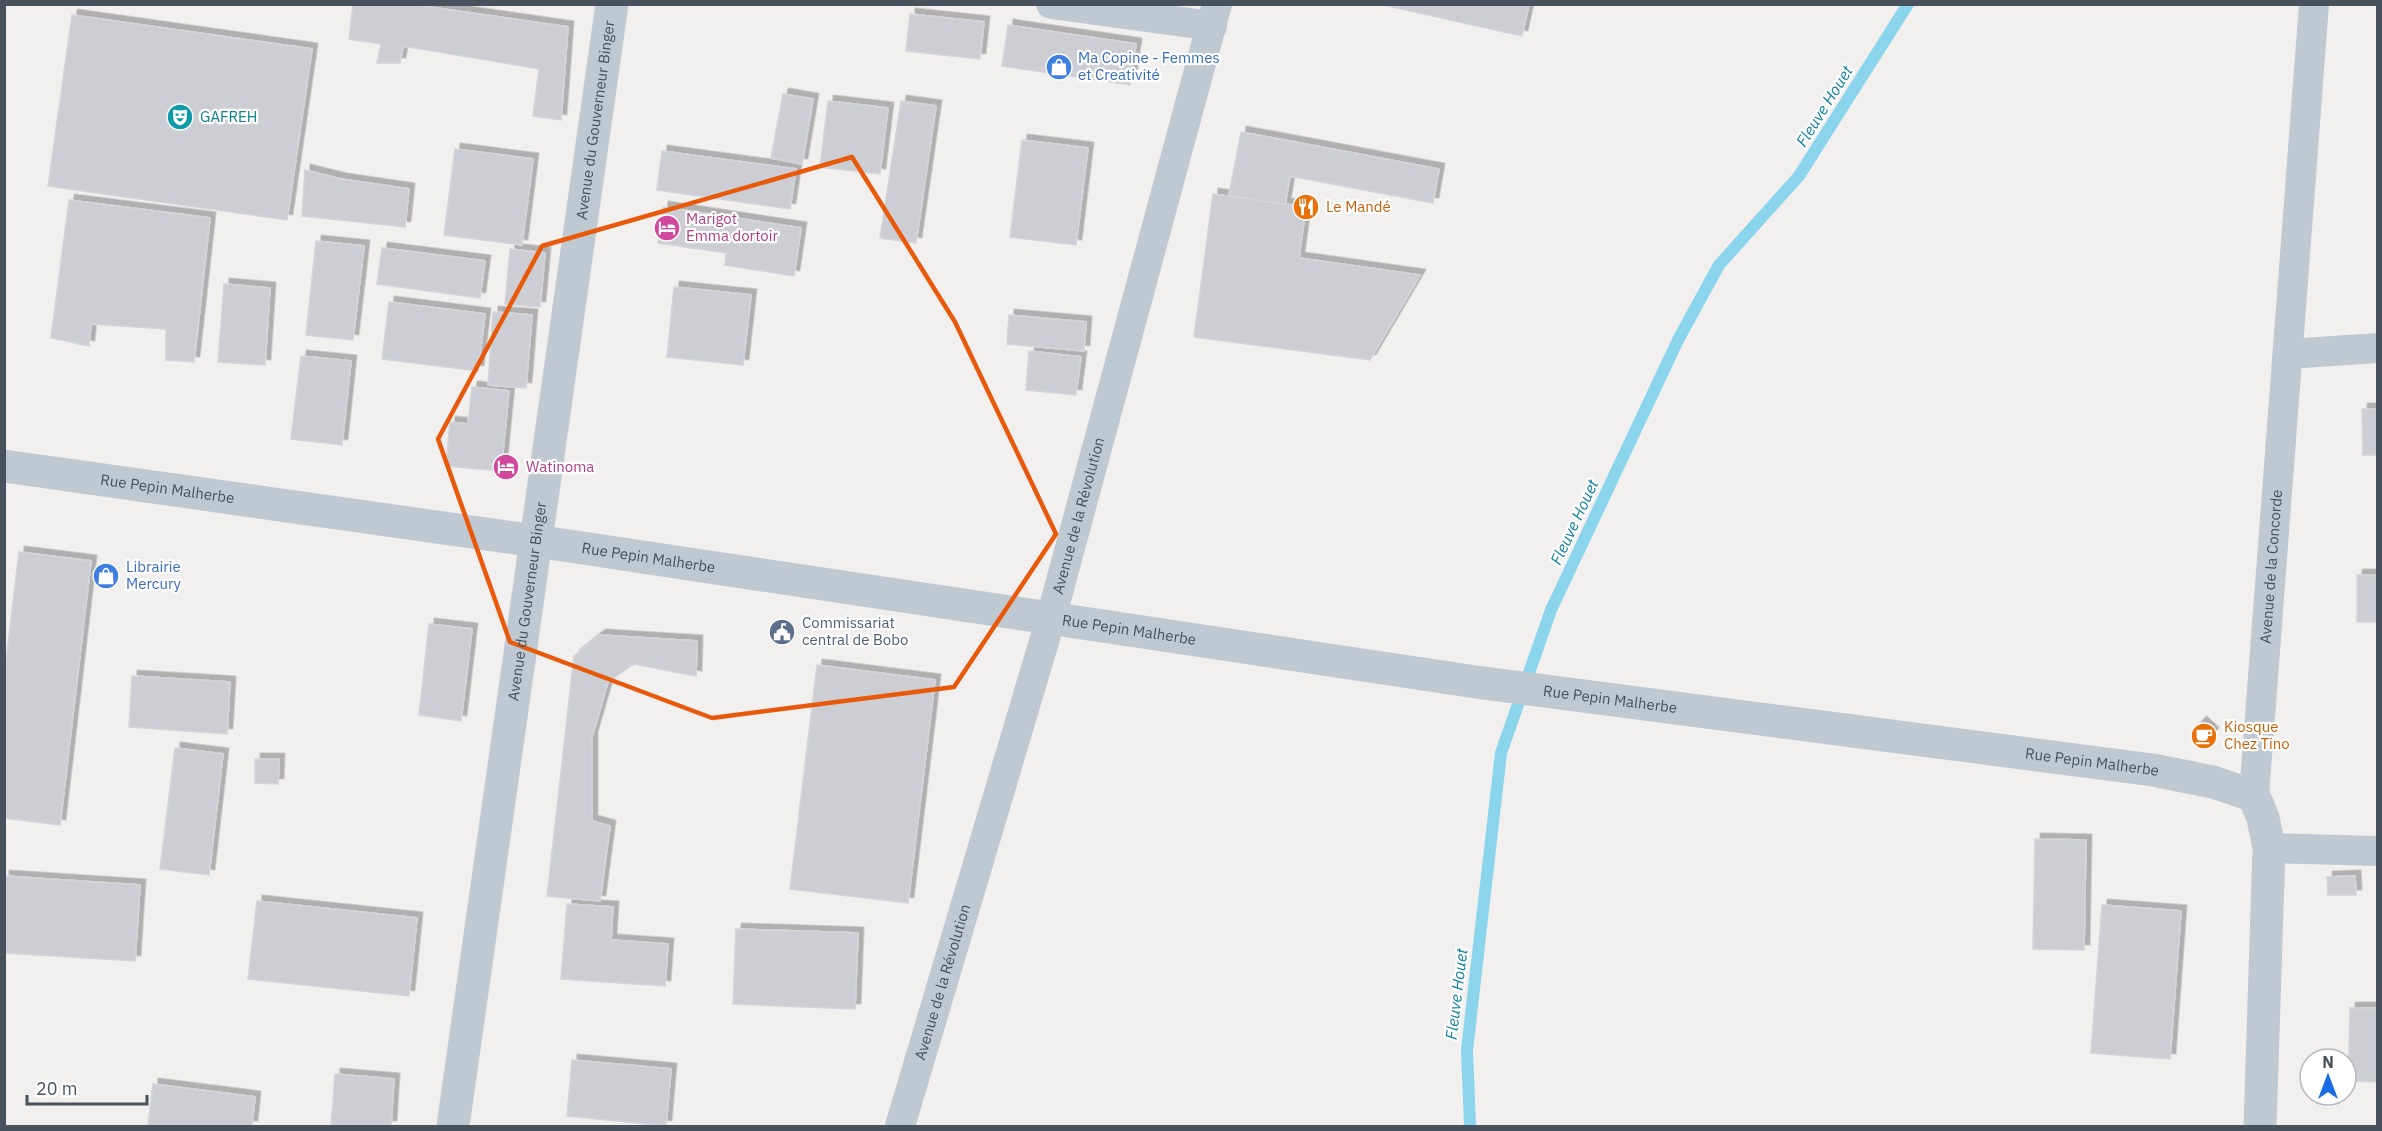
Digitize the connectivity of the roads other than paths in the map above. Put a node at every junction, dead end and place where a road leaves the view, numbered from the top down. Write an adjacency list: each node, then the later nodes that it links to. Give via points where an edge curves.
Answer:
1 (612, 4): 8 (street, Avenue du Gouverneur Binger)
2 (1051, 4): 4 (street)
3 (2314, 4): 6 (street, Avenue de la Concorde)
4 (1215, 15): 9 (street, Avenue de la Révolution)
5 (2378, 348): 6 (street)
6 (2288, 354): 10 (street, Avenue de la Concorde)
7 (4, 466): 8 (street, Rue Pepin Malherbe)
8 (536, 541): 9 (street, Rue Pepin Malherbe); 13 (street, Avenue du Gouverneur Binger)
9 (1051, 618): 10 (street, Rue Pepin Malherbe, via 1476,682 2153,770 2212,782); 14 (street, Avenue de la Révolution)
10 (2254, 796): 11 (street, Avenue de la Concorde)
11 (2269, 848): 12 (street); 15 (street, Avenue de la Concorde)
12 (2378, 851)
13 (453, 1126)
14 (900, 1126)
15 (2260, 1126)

